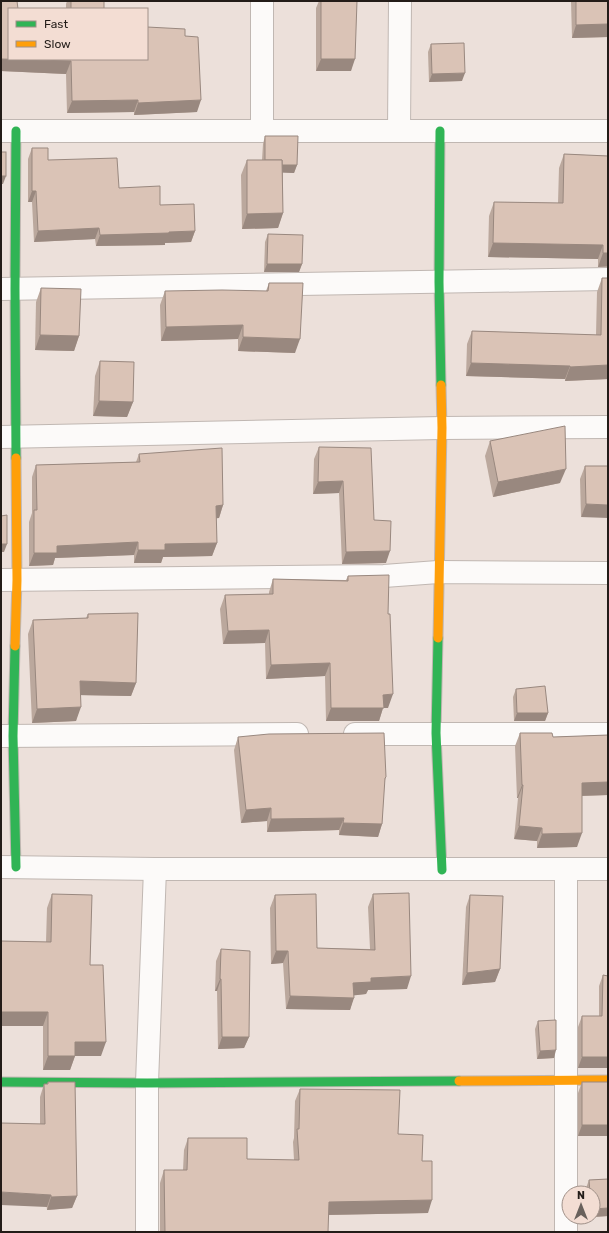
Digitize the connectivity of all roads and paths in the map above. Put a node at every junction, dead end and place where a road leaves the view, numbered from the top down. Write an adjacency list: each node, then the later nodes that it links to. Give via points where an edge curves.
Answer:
1 (262, 1): 4 (street)
2 (400, 1): 5 (street)
3 (8, 131): 4 (street); 10 (street)
4 (262, 131): 5 (street)
5 (399, 131): 6 (street)
6 (440, 131): 7 (street); 9 (street)
7 (608, 131)
8 (608, 279): 9 (street)
9 (439, 282): 10 (street); 12 (street)
10 (8, 289): 13 (street)
11 (608, 427): 12 (street)
12 (442, 428): 13 (street); 14 (street)
13 (8, 437): 16 (street)
14 (438, 572): 15 (street); 16 (street, via 384,576); 17 (street)
15 (608, 573)
16 (9, 580): 19 (street)
17 (436, 733): 18 (street); 19 (street); 23 (street)
18 (608, 734)
19 (7, 736): 20 (street)
20 (8, 867): 21 (street)
21 (155, 869): 23 (street); 28 (street)
22 (608, 869): 24 (street)
23 (442, 870): 24 (street)
24 (566, 870): 25 (street)
25 (566, 1080): 26 (street); 28 (street); 30 (street)
26 (608, 1080)
27 (1, 1082): 28 (street)
28 (147, 1083): 29 (street)
29 (147, 1232)
30 (566, 1232)

